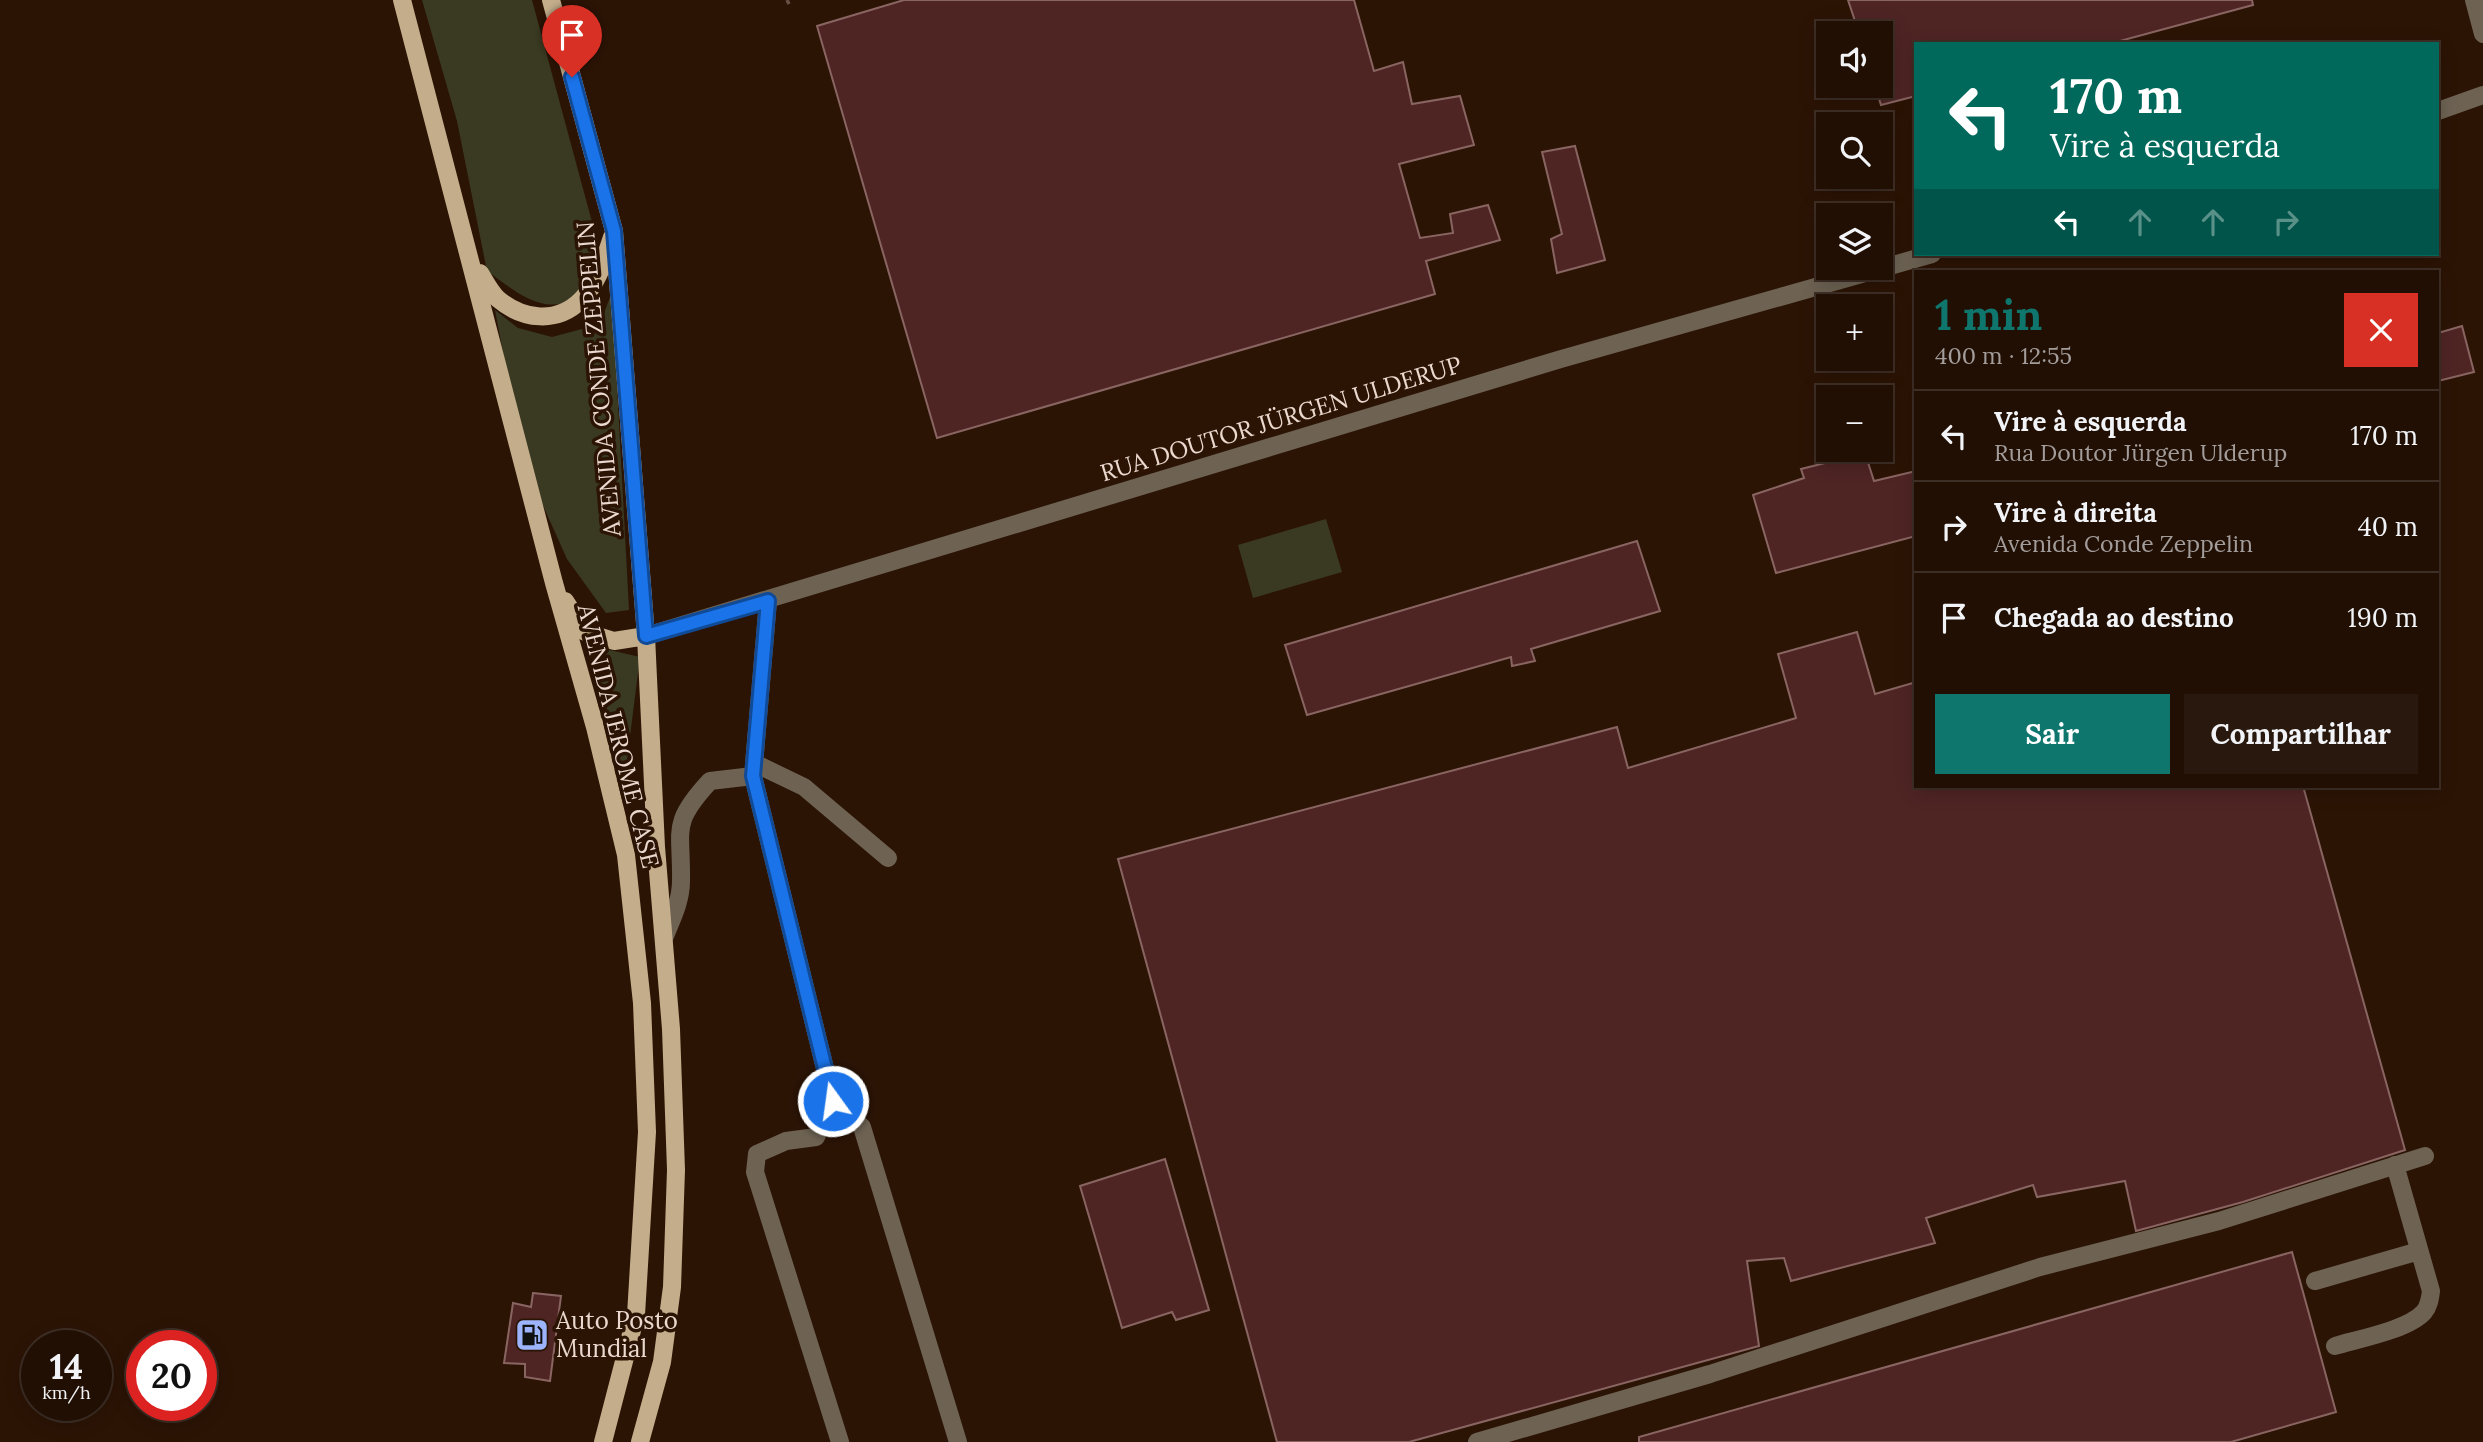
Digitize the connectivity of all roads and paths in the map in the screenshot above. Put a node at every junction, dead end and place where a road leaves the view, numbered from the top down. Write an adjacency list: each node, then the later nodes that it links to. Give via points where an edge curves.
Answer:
1 (402, 0): 9 (main road)
2 (551, 0): 7 (main road, AVENIDA CONDE ZEPPELIN)
3 (2473, 0): 4 (street)
4 (2483, 34)
5 (2483, 95): 6 (street)
6 (2439, 110)
7 (614, 231): 9 (main road, via 600,272 582,300 559,316 532,317 498,299); 12 (main road, AVENIDA CONDE ZEPPELIN)
8 (1925, 256): 11 (street, RUA DOUTOR JÜRGEN ULDERUP, via 1561,359)
9 (472, 261): 10 (main road)
10 (554, 583): 12 (main road, via 585,632 614,640); 22 (main road, AVENIDA JEROME CASE, via 626,855 642,1003 647,1132 636,1315)
11 (768, 601): 12 (street, RUA DOUTOR JÜRGEN ULDERUP); 13 (street)
12 (646, 636): 15 (main road, AVENIDA JEROME CASE)
13 (753, 770): 14 (street, via 804,787); 15 (street, via 710,781 687,805 677,839 679,901); 16 (street)
14 (888, 858)
15 (664, 938): 23 (main road, AVENIDA JEROME CASE, via 676,1170 672,1287 663,1362)
16 (833, 1101): 24 (street, via 816,1138 786,1141 757,1154 755,1172); 25 (street, via 862,1127)
17 (2425, 1156): 18 (street)
18 (2395, 1166): 19 (street); 26 (street, via 2219,1221 2040,1267 1710,1374)
19 (2419, 1251): 20 (street); 21 (street, via 2431,1292 2423,1314)
20 (2315, 1281)
21 (2335, 1346)
22 (603, 1442)
23 (640, 1442)
24 (840, 1442)
25 (958, 1442)
26 (1477, 1442)

